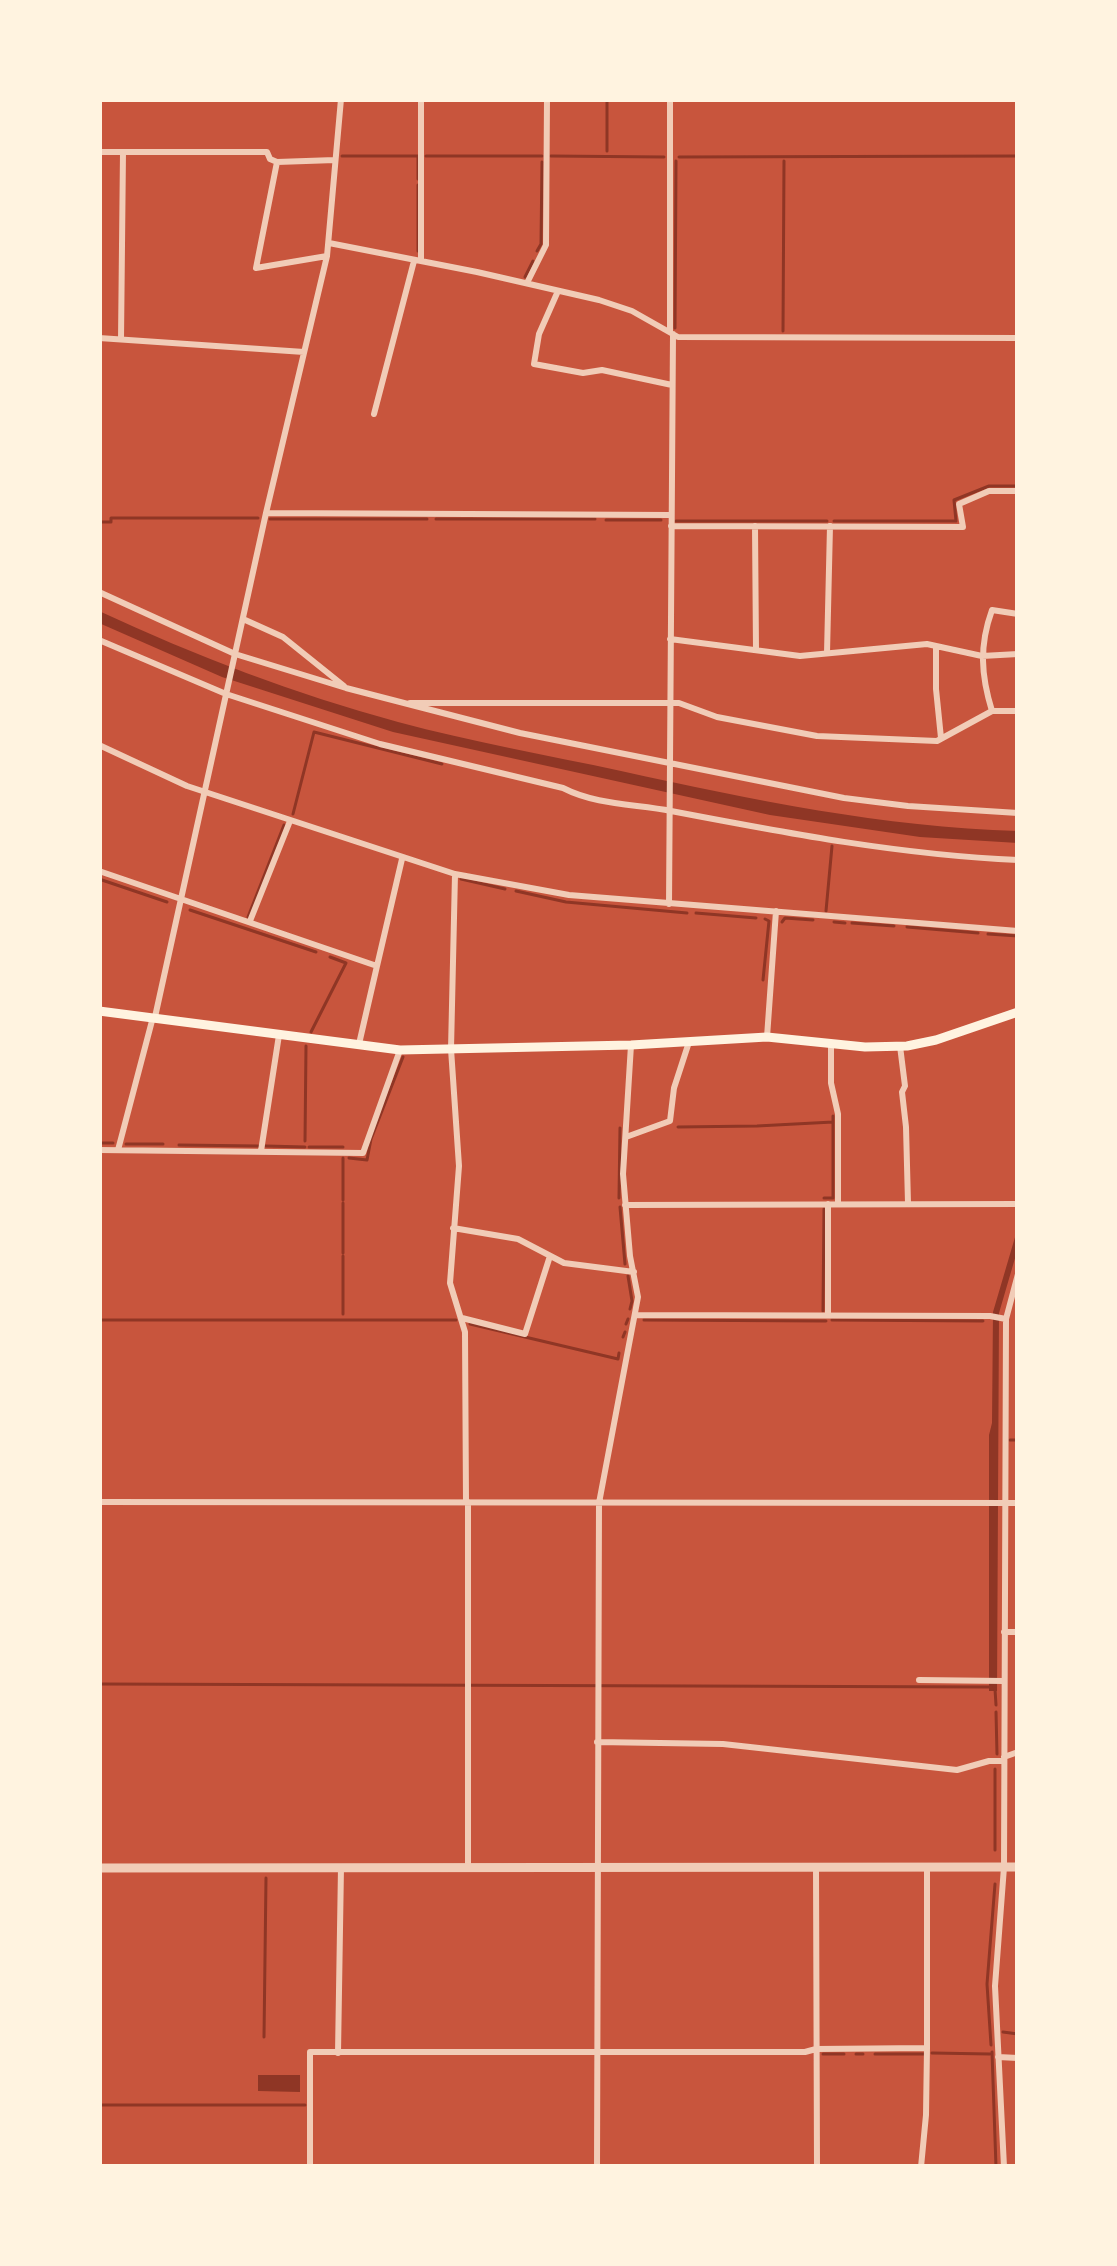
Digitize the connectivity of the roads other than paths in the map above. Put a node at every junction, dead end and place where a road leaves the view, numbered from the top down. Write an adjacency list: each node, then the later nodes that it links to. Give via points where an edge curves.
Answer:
1 (341, 99): 7 (street)
2 (421, 99): 11 (street)
3 (547, 99): 12 (street, via 545,245)
4 (670, 99): 14 (street)
5 (99, 152): 6 (street)
6 (123, 152): 8 (street, via 267,152); 17 (street)
7 (336, 160): 8 (street); 9 (street)
8 (277, 162): 10 (street, via 256,268)
9 (329, 243): 10 (street); 11 (street)
10 (327, 256): 18 (street)
11 (418, 260): 12 (street); 20 (street)
12 (527, 283): 13 (street)
13 (559, 290): 14 (street, via 632,310); 19 (street, via 534,364)
14 (671, 333): 16 (street); 19 (street)
15 (99, 338): 17 (street)
16 (1018, 338)
17 (121, 339): 18 (street)
18 (304, 352): 22 (street)
19 (672, 386): 23 (street)
20 (374, 414)
21 (1018, 491): 26 (street, via 989,490 959,504 963,526)
22 (266, 514): 23 (street); 29 (street)
23 (671, 515): 24 (street)
24 (671, 526): 25 (street); 30 (street)
25 (755, 526): 26 (street); 33 (street)
26 (830, 526): 34 (street)
27 (99, 592): 37 (street)
28 (1018, 614): 36 (street, via 992,610)
29 (243, 619): 37 (street); 38 (street, via 283,637)
30 (670, 639): 33 (street); 41 (street)
31 (99, 640): 39 (street)
32 (937, 646): 34 (street); 36 (street); 44 (street)
33 (756, 650): 34 (street)
34 (827, 653)
35 (1018, 654): 36 (street)
36 (982, 656): 42 (street)
37 (234, 657): 38 (street); 39 (street)
38 (346, 688): 40 (street)
39 (227, 690): 47 (street); 48 (street, via 380,745 579,796)
40 (401, 703): 41 (street); 46 (street)
41 (669, 703): 44 (street, via 817,736); 46 (street)
42 (992, 711): 43 (street); 44 (street)
43 (1018, 711)
44 (941, 739)
45 (99, 745): 47 (street)
46 (668, 766): 48 (street); 49 (street, via 844,798)
47 (205, 792): 50 (street); 55 (street)
48 (668, 809): 52 (street, via 822,840); 56 (street)
49 (1018, 813)
50 (290, 821): 51 (street); 58 (street)
51 (402, 859): 54 (street); 60 (street)
52 (1018, 860)
53 (99, 871): 55 (street)
54 (455, 874): 56 (street, via 568,896); 71 (street)
55 (182, 898): 58 (street); 63 (street)
56 (669, 904): 57 (street)
57 (776, 911): 59 (street); 65 (street)
58 (250, 922): 60 (street)
59 (1018, 931)
60 (377, 966): 68 (street)
61 (99, 1011): 63 (main road)
62 (1018, 1012): 70 (main road)
63 (154, 1017): 64 (main road); 75 (street)
64 (279, 1035): 68 (main road); 76 (street)
65 (767, 1037): 66 (main road); 67 (main road)
66 (688, 1042): 69 (main road); 73 (street, via 670,1120)
67 (831, 1044): 70 (main road); 79 (street)
68 (359, 1046): 72 (main road)
69 (631, 1046): 71 (main road); 73 (street)
70 (900, 1046): 80 (street)
71 (451, 1049): 72 (main road); 82 (street, via 459,1166)
72 (400, 1050): 76 (street, via 363,1153)
73 (625, 1137): 77 (street)
74 (99, 1150): 75 (street)
75 (118, 1150): 76 (street)
76 (261, 1151)
77 (626, 1204): 78 (street); 84 (street)
78 (828, 1204): 79 (street); 87 (street)
79 (838, 1204): 80 (street)
80 (908, 1204): 81 (street)
81 (1018, 1204)
82 (453, 1228): 83 (street, via 506,1235); 88 (street, via 450,1283)
83 (550, 1256): 84 (street); 88 (street, via 525,1334)
84 (634, 1272): 86 (street)
85 (1018, 1274): 89 (street)
86 (635, 1315): 87 (street); 92 (street)
87 (828, 1315): 89 (street)
88 (460, 1318): 91 (street)
89 (1003, 1318): 94 (street)
90 (99, 1502): 91 (street)
91 (467, 1502): 92 (street); 104 (street)
92 (599, 1502): 94 (street); 99 (street)
93 (1018, 1502): 94 (street)
94 (1002, 1503): 95 (street)
95 (1004, 1632): 96 (street); 98 (street)
96 (1018, 1633)
97 (919, 1680): 98 (street)
98 (1002, 1681): 101 (street)
99 (597, 1742): 101 (street, via 723,1744 956,1770); 102 (street)
100 (1018, 1752): 101 (street)
101 (1004, 1759): 107 (street)
102 (596, 1866): 104 (street); 105 (street); 112 (street)
103 (341, 1867): 104 (street); 109 (street); 113 (street)
104 (467, 1867)
105 (816, 1867): 106 (street); 111 (street)
106 (927, 1867): 107 (street); 110 (street)
107 (1004, 1867): 108 (street); 114 (street, via 994,1986)
108 (1018, 1867)
109 (99, 1868)
110 (927, 2048): 111 (street); 119 (street)
111 (816, 2049): 112 (street); 118 (street)
112 (597, 2052): 113 (street); 117 (street)
113 (338, 2053): 116 (street, via 310,2052)
114 (998, 2057): 115 (street); 120 (street)
115 (1018, 2058)
116 (310, 2167)
117 (597, 2167)
118 (817, 2167)
119 (921, 2167)
120 (1004, 2167)

